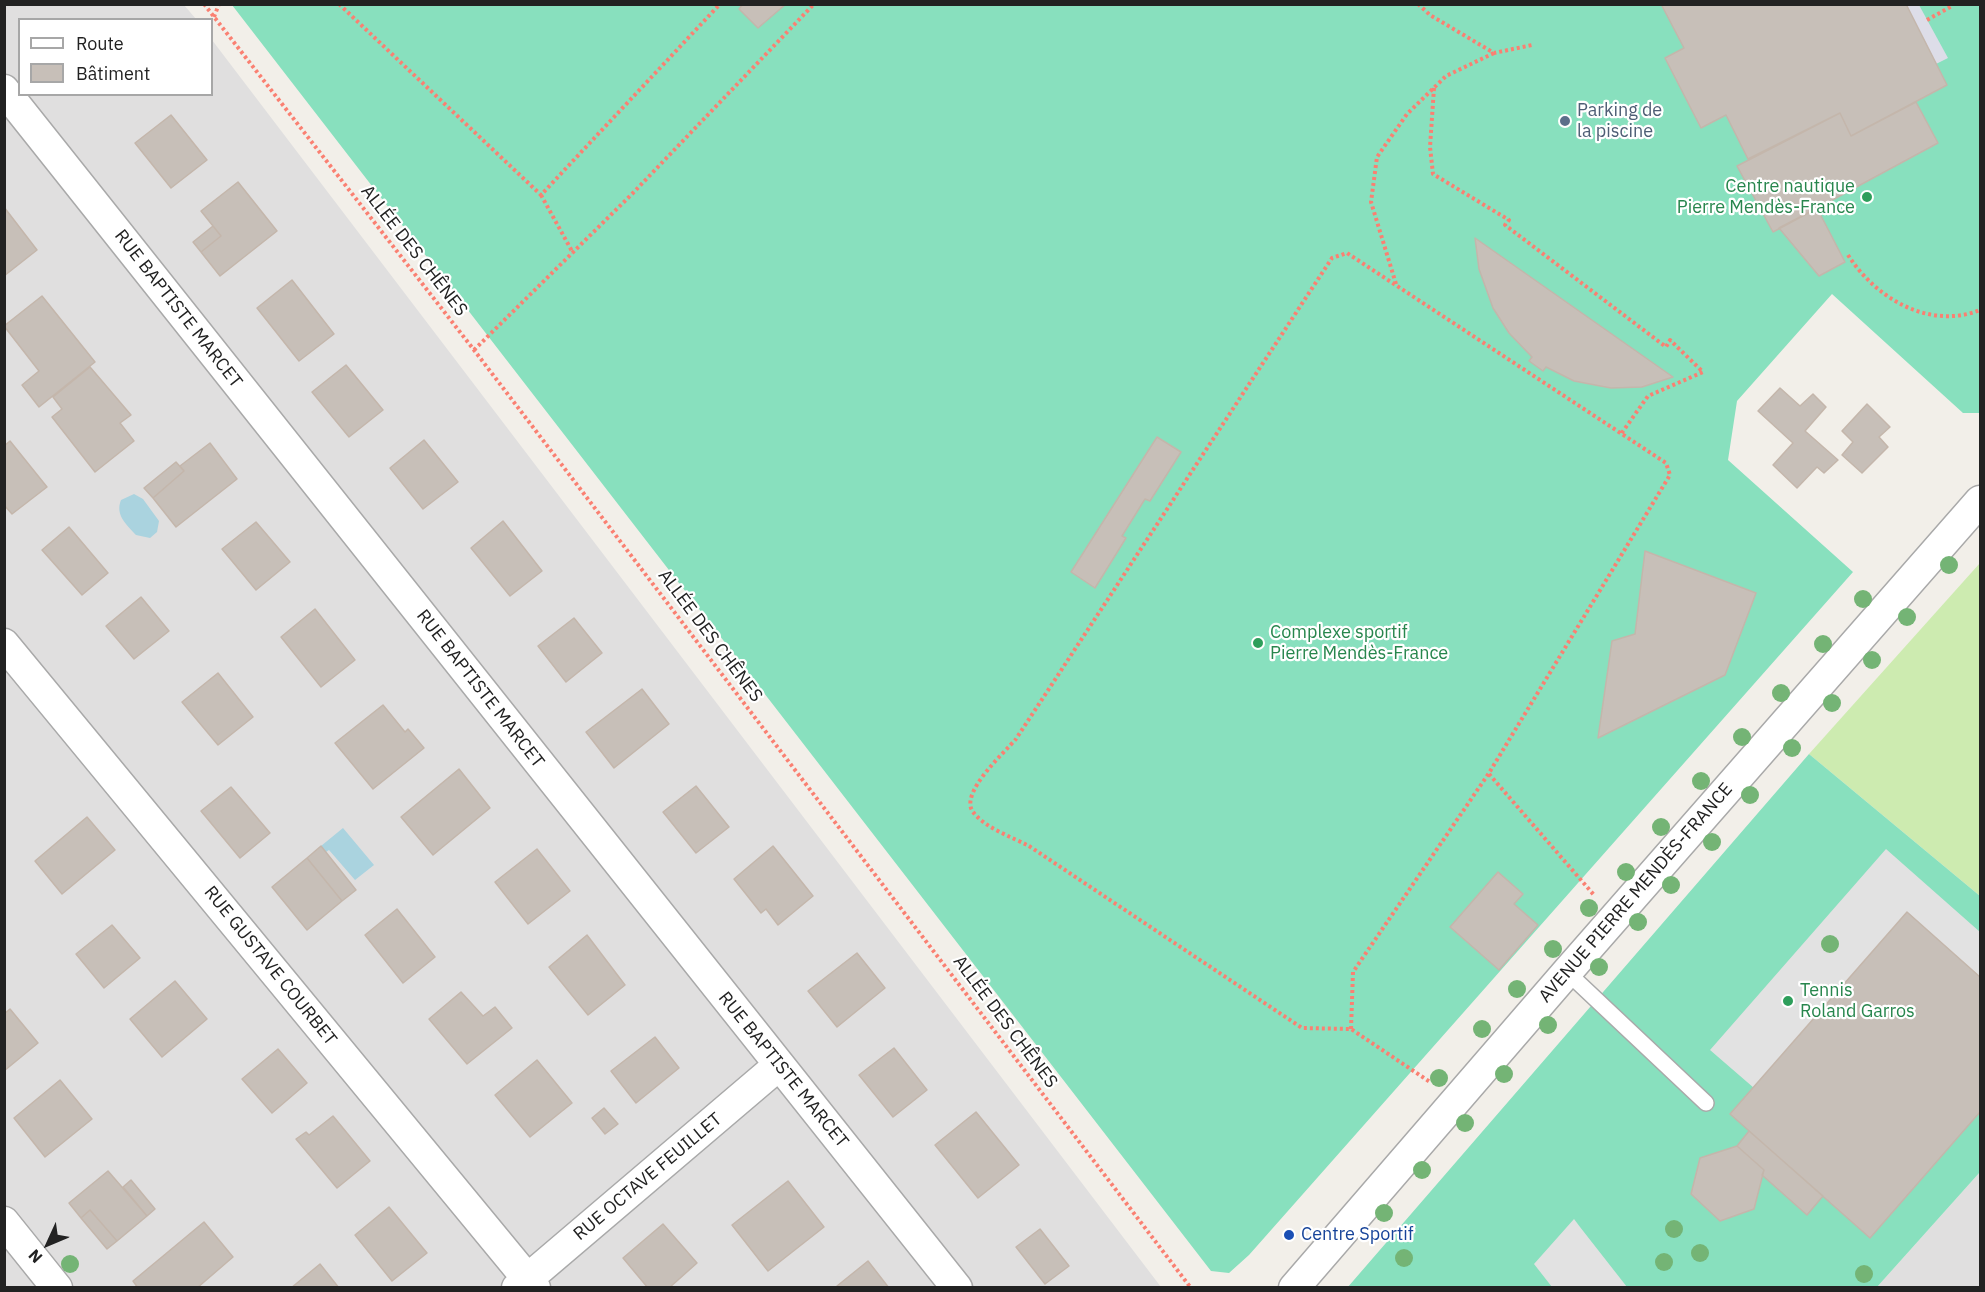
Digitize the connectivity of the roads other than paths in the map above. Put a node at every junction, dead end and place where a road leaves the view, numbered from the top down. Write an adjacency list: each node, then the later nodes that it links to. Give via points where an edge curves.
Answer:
1 (4, 90): 5 (street, RUE BAPTISTE MARCET)
2 (1980, 501): 4 (street, AVENUE PIERRE MENDÈS-FRANCE)
3 (4, 644): 8 (street, RUE GUSTAVE COURBET)
4 (1567, 972): 6 (lane); 11 (street, AVENUE PIERRE MENDÈS-FRANCE)
5 (779, 1065): 8 (street, RUE OCTAVE FEUILLET); 10 (street, RUE BAPTISTE MARCET)
6 (1706, 1103)
7 (4, 1222): 9 (street)
8 (527, 1285)
9 (57, 1287)
10 (957, 1287)
11 (1294, 1287)

